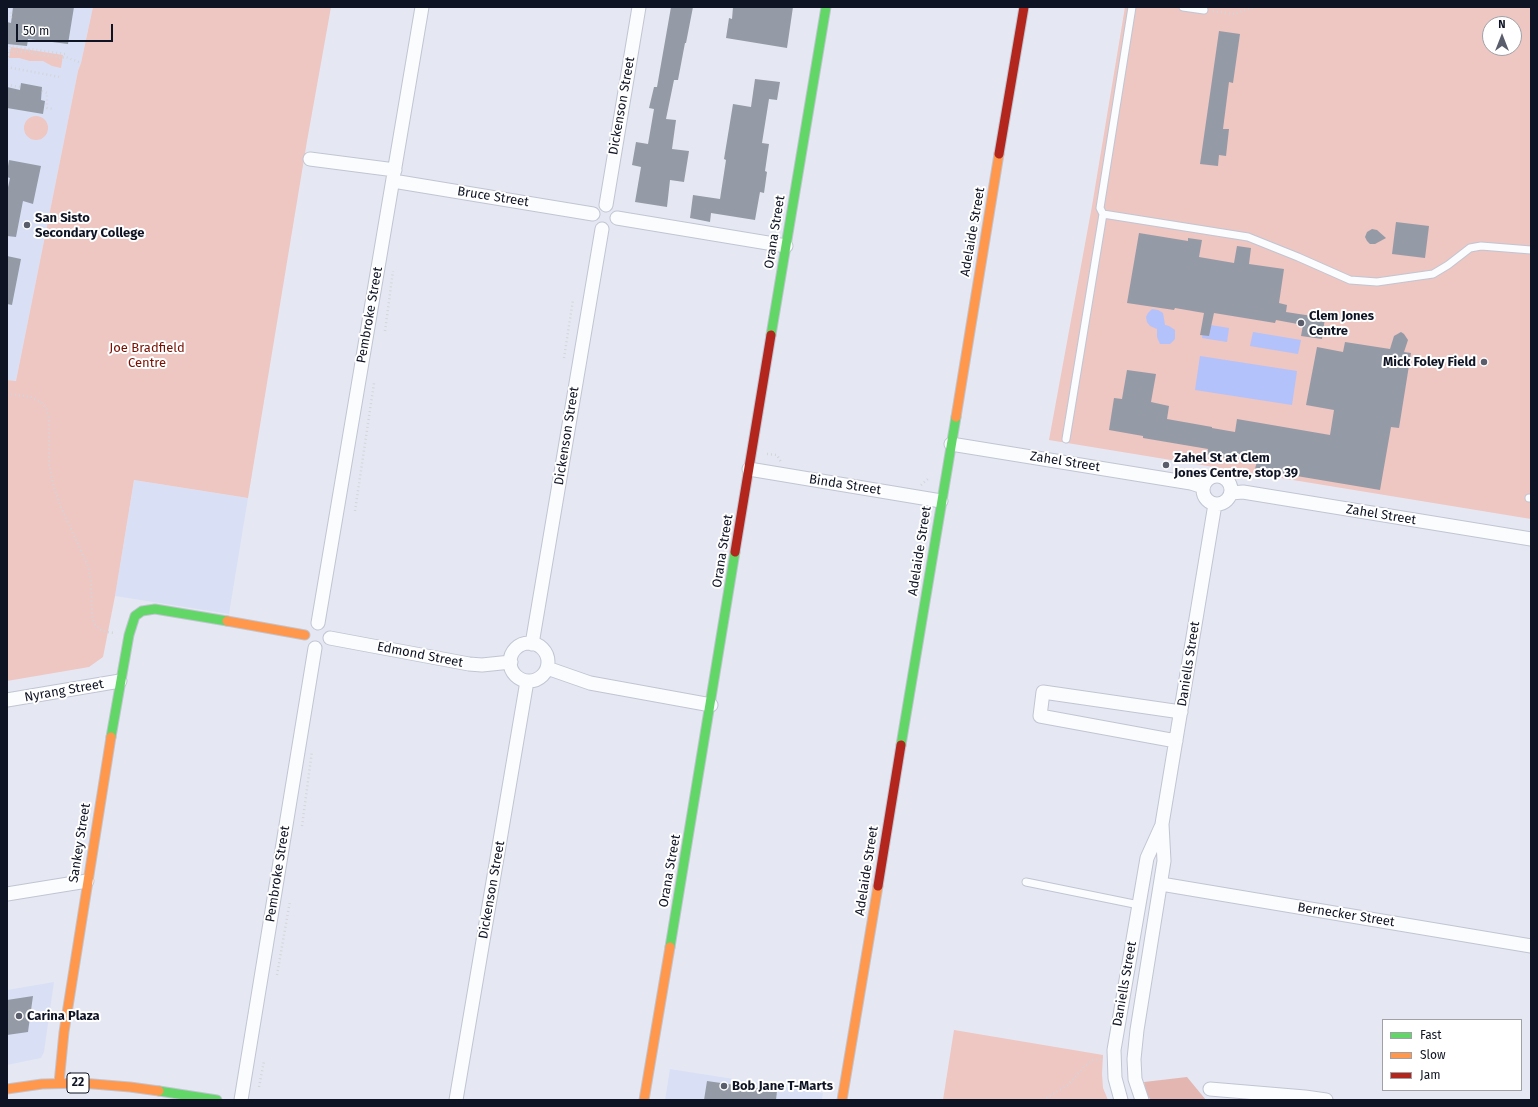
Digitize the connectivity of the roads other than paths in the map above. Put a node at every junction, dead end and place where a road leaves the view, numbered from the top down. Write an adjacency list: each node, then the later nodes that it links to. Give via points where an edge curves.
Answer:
1 (422, 7): 9 (street, Pembroke Street)
2 (639, 7): 10 (street, Dickenson Street)
3 (826, 7): 15 (main road, Orana Street)
4 (1024, 7): 18 (main road, Adelaide Street)
5 (1132, 7): 12 (lane, via 1100,208)
6 (1183, 7): 7 (lane)
7 (1204, 10)
8 (310, 159): 9 (street, Bruce Street)
9 (394, 176): 11 (street, Bruce Street); 25 (street, Pembroke Street)
10 (606, 205): 11 (street, via 596,208); 13 (street, via 612,207)
11 (593, 214): 14 (street, via 596,226)
12 (1103, 214): 16 (lane, via 1248,237 1350,280 1377,282 1433,274 1470,248 1481,246); 17 (lane)
13 (617, 218): 14 (street, via 610,228); 15 (street)
14 (602, 229): 28 (street, Dickenson Street)
15 (786, 246): 19 (main road, Orana Street)
16 (1531, 250)
17 (1066, 439)
18 (951, 444): 20 (street, Zahel Street, via 1191,482); 22 (main road, Adelaide Street)
19 (749, 469): 22 (street, Binda Street); 35 (main road, Orana Street)
20 (1203, 487): 21 (street, via 1210,477 1223,477 1228,481); 23 (street, via 1203,495)
21 (1231, 493): 23 (street, via 1228,500 1222,504); 24 (street, Zahel Street, via 1243,492)
22 (941, 501): 56 (main road, Adelaide Street)
23 (1215, 504): 36 (street, Daniells Street)
24 (1531, 539)
25 (318, 623): 26 (street, via 310,625); 27 (street, via 329,629)
26 (305, 635): 29 (street, via 307,644); 32 (main road, Sankey Street, via 155,609 142,611 135,616)
27 (330, 638): 29 (street, via 323,647); 30 (street, Edmond Street, via 469,664)
28 (532, 644): 30 (street, via 525,644 515,650); 31 (street, via 542,648 546,653)
29 (314, 648): 53 (street, Pembroke Street)
30 (510, 662): 33 (street, via 513,672)
31 (547, 668): 33 (street, via 541,677); 35 (street, via 590,683)
32 (120, 681): 34 (street, Nyrang Street); 39 (main road, Sankey Street)
33 (527, 681): 54 (street, Dickenson Street)
34 (7, 700)
35 (711, 705): 55 (main road, Orana Street)
36 (1181, 712): 37 (street, Daniells Street); 37 (street, via 1043,692 1040,716)
37 (1176, 741): 38 (street, Daniells Street)
38 (1162, 824): 41 (street, Daniells Street, via 1164,861); 43 (street, Daniells Street, via 1147,858)
39 (87, 881): 42 (street); 45 (main road, Sankey Street, via 64,1032)
40 (1026, 882): 43 (lane)
41 (1161, 884): 44 (street, Bernecker Street); 58 (street, Daniells Street, via 1134,1059 1135,1078)
42 (7, 894)
43 (1139, 905): 57 (street, Daniells Street, via 1114,1050 1115,1078)
44 (1531, 946)
45 (59, 1084): 46 (main road, 22); 48 (main road, 22, via 108,1085)
46 (7, 1088)
47 (1210, 1089): 49 (street)
48 (149, 1090): 51 (main road); 52 (main road, 22)
49 (1230, 1096): 50 (street)
50 (1248, 1096): 59 (street)
51 (148, 1100)
52 (217, 1100)
53 (241, 1100)
54 (456, 1100)
55 (644, 1100)
56 (842, 1100)
57 (1121, 1100)
58 (1142, 1100)
59 (1326, 1100)

